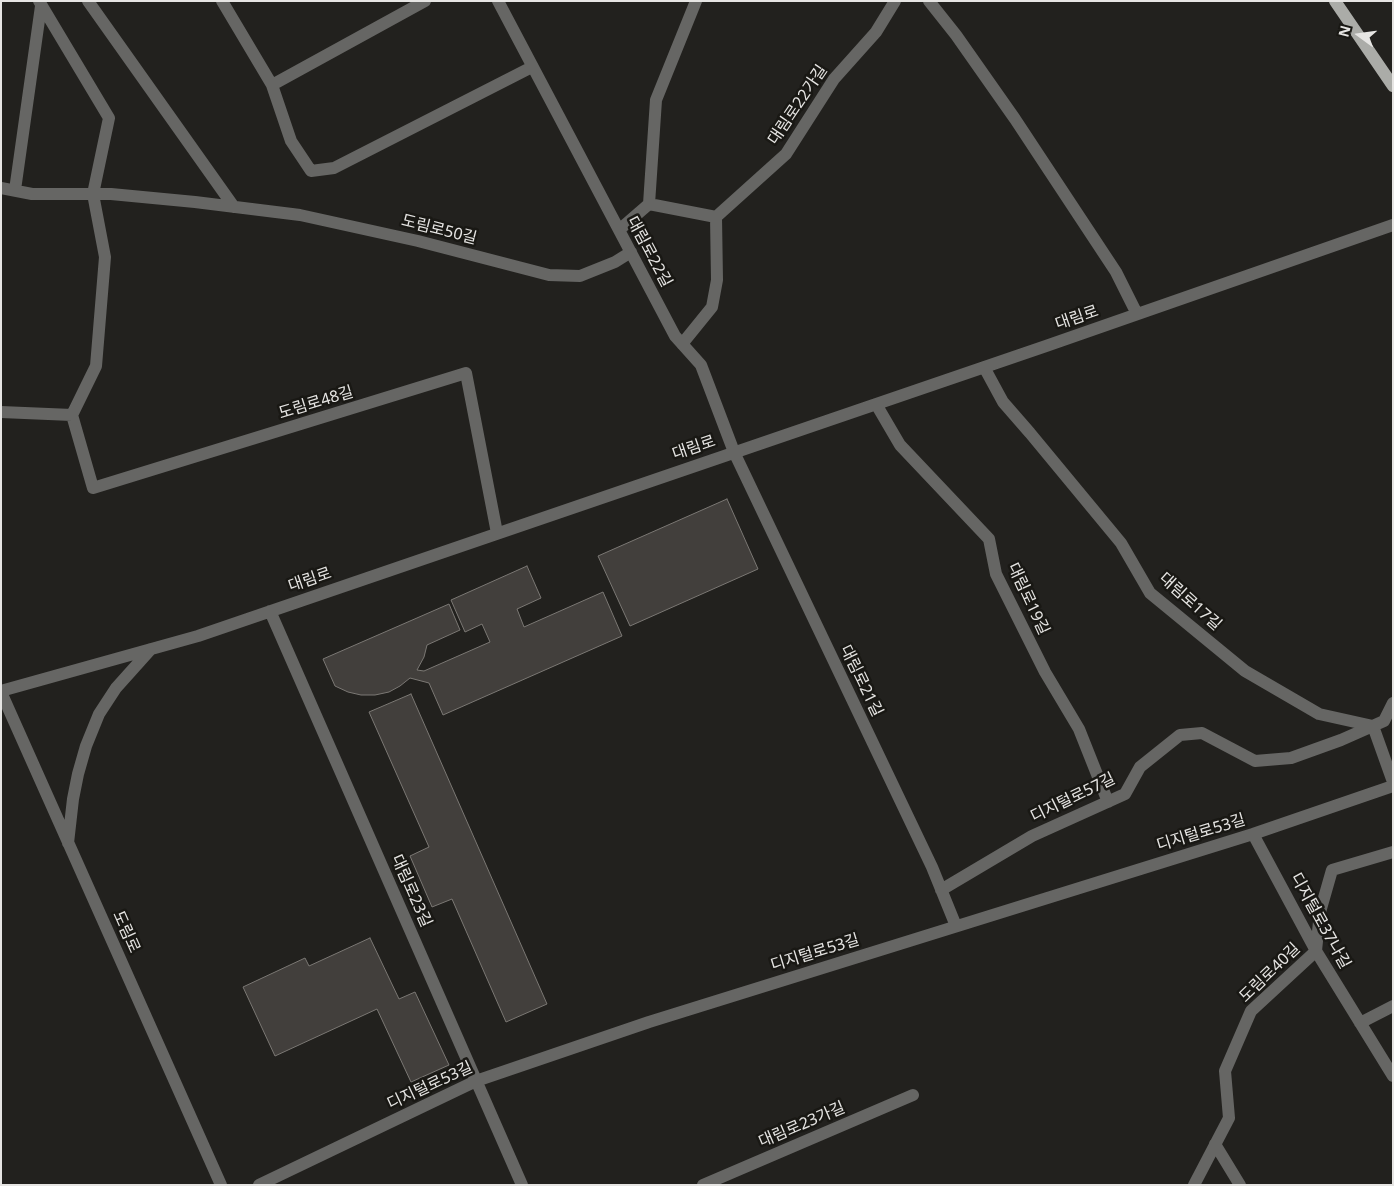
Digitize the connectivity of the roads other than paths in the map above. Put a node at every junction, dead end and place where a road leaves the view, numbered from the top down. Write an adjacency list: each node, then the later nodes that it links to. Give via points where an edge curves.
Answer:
1 (88, 1): 17 (street)
2 (222, 1): 11 (street)
3 (425, 1): 11 (street)
4 (498, 1): 10 (street, 대림로22길)
5 (696, 1): 16 (street, via 656,100)
6 (895, 1): 18 (street, 대림로22가길, via 876,32 834,78 786,154)
7 (929, 1): 22 (street, via 1015,119 1116,272)
8 (1335, 1): 12 (main road)
9 (40, 4): 14 (street); 15 (street, via 109,118)
10 (532, 67): 11 (street, via 334,168 311,171 291,141); 20 (street, 대림로22길)
11 (272, 85)
12 (1393, 86)
13 (1, 188): 14 (street, 도림로50길)
14 (15, 190): 15 (street, 도림로50길, via 32,194)
15 (93, 194): 17 (street, 도림로50길); 27 (street, via 105,257 96,366)
16 (649, 204): 18 (street); 20 (street)
17 (234, 207): 21 (street, 도림로50길, via 300,215 549,275 580,276)
18 (716, 217): 23 (street, via 717,280 712,307)
19 (1393, 225): 22 (street, 대림로)
20 (619, 230): 21 (street, 대림로22길)
21 (631, 252): 23 (street, 대림로22길)
22 (1137, 314): 24 (street, 대림로)
23 (682, 344): 28 (street, 대림로22길, via 700,366)
24 (984, 367): 25 (street, 대림로); 34 (street, 대림로17길, via 1003,402 1121,543 1150,592 1245,670 1319,714)
25 (876, 404): 28 (street, 대림로); 37 (street, 대림로19길, via 900,445 989,539 996,574 1045,672 1079,729)
26 (1, 412): 27 (street)
27 (72, 415): 29 (street, 도림로48길, via 93,488 466,373)
28 (734, 452): 29 (street, 대림로); 41 (street, 대림로21길)
29 (497, 533): 30 (street, 대림로)
30 (270, 611): 31 (street, 대림로); 47 (street, 대림로23길)
31 (151, 649): 32 (street, 대림로); 39 (street, via 116,688 92,730 78,774)
32 (1, 692): 39 (street, 도림로)
33 (1393, 703): 34 (street, 디지털로57길, via 1384,721)
34 (1373, 726): 35 (street); 37 (street, 디지털로57길, via 1291,758 1254,761 1202,732 1180,735 1140,767 1125,794)
35 (1393, 782)
36 (1393, 786): 38 (street, 디지털로53길)
37 (1108, 802): 41 (street, 디지털로57길, via 1032,836)
38 (1253, 834): 42 (street, 디지털로53길); 43 (street, 디지털로37나길)
39 (68, 842): 50 (street, 도림로)
40 (1393, 852): 43 (street, via 1332,870 1320,912)
41 (942, 890): 42 (street, 대림로21길)
42 (956, 926): 47 (street, 디지털로53길, via 649,1022)
43 (1316, 951): 45 (street, 디지털로37나길); 49 (street, 도림로40길, via 1251,1011 1225,1071 1228,1118)
44 (1393, 1006): 45 (street)
45 (1360, 1023): 46 (street, 디지털로37나길)
46 (1393, 1076)
47 (476, 1081): 51 (street, 디지털로53길); 52 (street, 대림로23길)
48 (913, 1095): 53 (street, 대림로23가길)
49 (1215, 1144): 54 (street, 도림로40길); 55 (street)
50 (221, 1185)
51 (259, 1185)
52 (522, 1185)
53 (703, 1185)
54 (1194, 1185)
55 (1240, 1185)

